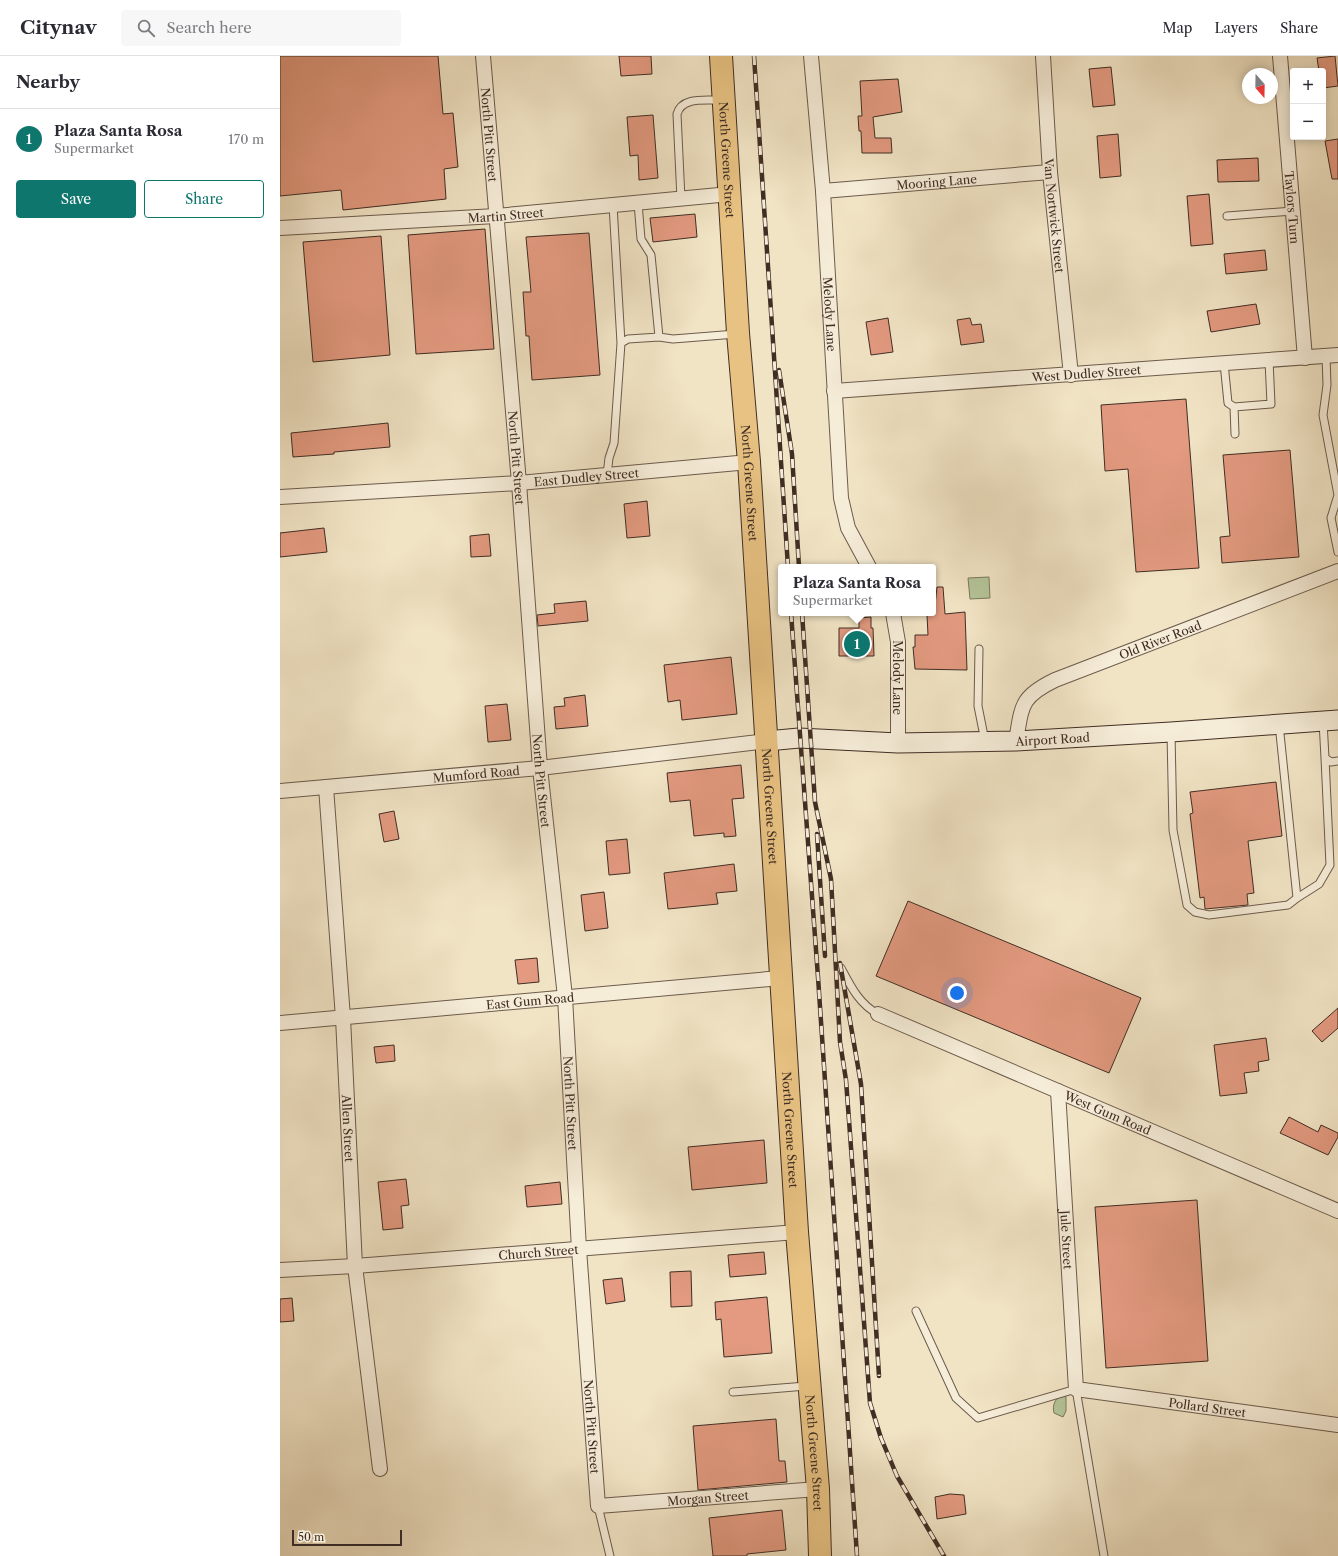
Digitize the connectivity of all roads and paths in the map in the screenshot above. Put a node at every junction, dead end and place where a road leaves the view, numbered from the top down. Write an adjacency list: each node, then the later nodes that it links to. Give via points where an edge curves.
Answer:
1 (483, 56): 14 (street, North Pitt Street)
2 (721, 56): 6 (main road, North Greene Street)
3 (811, 56): 8 (street, Melody Lane)
4 (1044, 56): 7 (street, Van Nortwick Street)
5 (1280, 56): 13 (street, Taylors Turn)
6 (724, 100): 9 (main road, North Greene Street); 10 (lane, via 690,101 679,107 677,114)
7 (1050, 172): 8 (street, Mooring Lane); 24 (street, Van Nortwick Street)
8 (823, 191): 25 (street, Melody Lane)
9 (730, 194): 10 (street, Martin Street); 17 (main road, North Greene Street)
10 (681, 199): 11 (street, Martin Street)
11 (638, 203): 12 (street, Martin Street); 18 (lane, via 641,239 651,255)
12 (613, 205): 14 (street, Martin Street); 19 (lane)
13 (1293, 211): 15 (lane); 21 (street, Taylors Turn)
14 (496, 216): 16 (street, Martin Street); 30 (street, North Pitt Street)
15 (1227, 216)
16 (280, 228)
17 (738, 334): 18 (lane, via 673,339); 28 (main road, North Greene Street)
18 (659, 337): 19 (lane, via 628,339)
19 (620, 343): 29 (lane, via 614,443)
20 (1332, 356): 21 (street, West Dudley Street); 31 (lane, via 1323,415)
21 (1305, 358): 22 (street, West Dudley Street)
22 (1269, 360): 23 (street, West Dudley Street); 26 (lane, via 1271,404)
23 (1224, 363): 24 (street, West Dudley Street); 26 (lane, via 1228,403)
24 (1070, 375): 25 (street, West Dudley Street)
25 (834, 391): 34 (street, Melody Lane, via 844,514 855,543)
26 (1234, 407): 27 (lane)
27 (1235, 434)
28 (749, 462): 29 (street, East Dudley Street); 41 (main road, North Greene Street)
29 (607, 475): 30 (street, East Dudley Street)
30 (519, 483): 32 (street, East Dudley Street); 47 (street, North Pitt Street)
31 (1338, 495): 33 (lane, via 1330,518)
32 (280, 497)
33 (1338, 552)
34 (867, 564)
35 (1338, 571): 43 (street, Old River Road, via 1055,680 1033,691 1024,702)
36 (894, 616): 44 (street, Melody Lane, via 898,642)
37 (979, 649): 42 (lane, via 978,706)
38 (1330, 721): 39 (street, Airport Road); 45 (lane)
39 (1280, 724): 40 (street, Airport Road); 50 (lane)
40 (1171, 732): 43 (street, Airport Road); 50 (lane, via 1173,830 1186,905 1195,912 1209,915 1288,905)
41 (767, 741): 44 (street, Airport Road, via 799,738); 47 (street, Mumford Road); 52 (main road, North Greene Street)
42 (985, 741): 43 (street, Airport Road); 44 (street, Airport Road)
43 (1016, 741)
44 (898, 743)
45 (1326, 758): 46 (lane, via 1331,762); 50 (lane, via 1330,865 1320,884)
46 (1338, 761)
47 (540, 768): 48 (street, Mumford Road); 53 (street, North Pitt Street)
48 (326, 787): 49 (street, Mumford Road); 55 (street, Allen Street)
49 (280, 791)
50 (1298, 898)
51 (841, 968): 54 (lane, via 854,991)
52 (780, 978): 53 (street, East Gum Road); 59 (main road, North Greene Street)
53 (564, 997): 55 (street, East Gum Road); 60 (street, North Pitt Street)
54 (878, 1014): 57 (street, West Gum Road)
55 (343, 1018): 56 (street, East Gum Road); 61 (street, Allen Street)
56 (280, 1023)
57 (1058, 1091): 58 (street, West Gum Road); 65 (street, Jule Street)
58 (1338, 1212)
59 (797, 1232): 60 (street, Church Street); 64 (main road, North Greene Street)
60 (579, 1249): 61 (street, Church Street); 70 (street, North Pitt Street)
61 (355, 1266): 62 (street, Church Street); 68 (street, Allen Street)
62 (280, 1270)
63 (916, 1311): 65 (lane, via 956,1398 978,1418)
64 (809, 1386): 66 (lane); 69 (main road, North Greene Street)
65 (1076, 1389): 67 (street, Pollard Street); 73 (lane)
66 (733, 1392)
67 (1338, 1425)
68 (380, 1469)
69 (818, 1489): 70 (street, Morgan Street); 72 (main road, North Greene Street)
70 (598, 1506): 71 (lane)
71 (610, 1556)
72 (820, 1556)
73 (1104, 1556)

